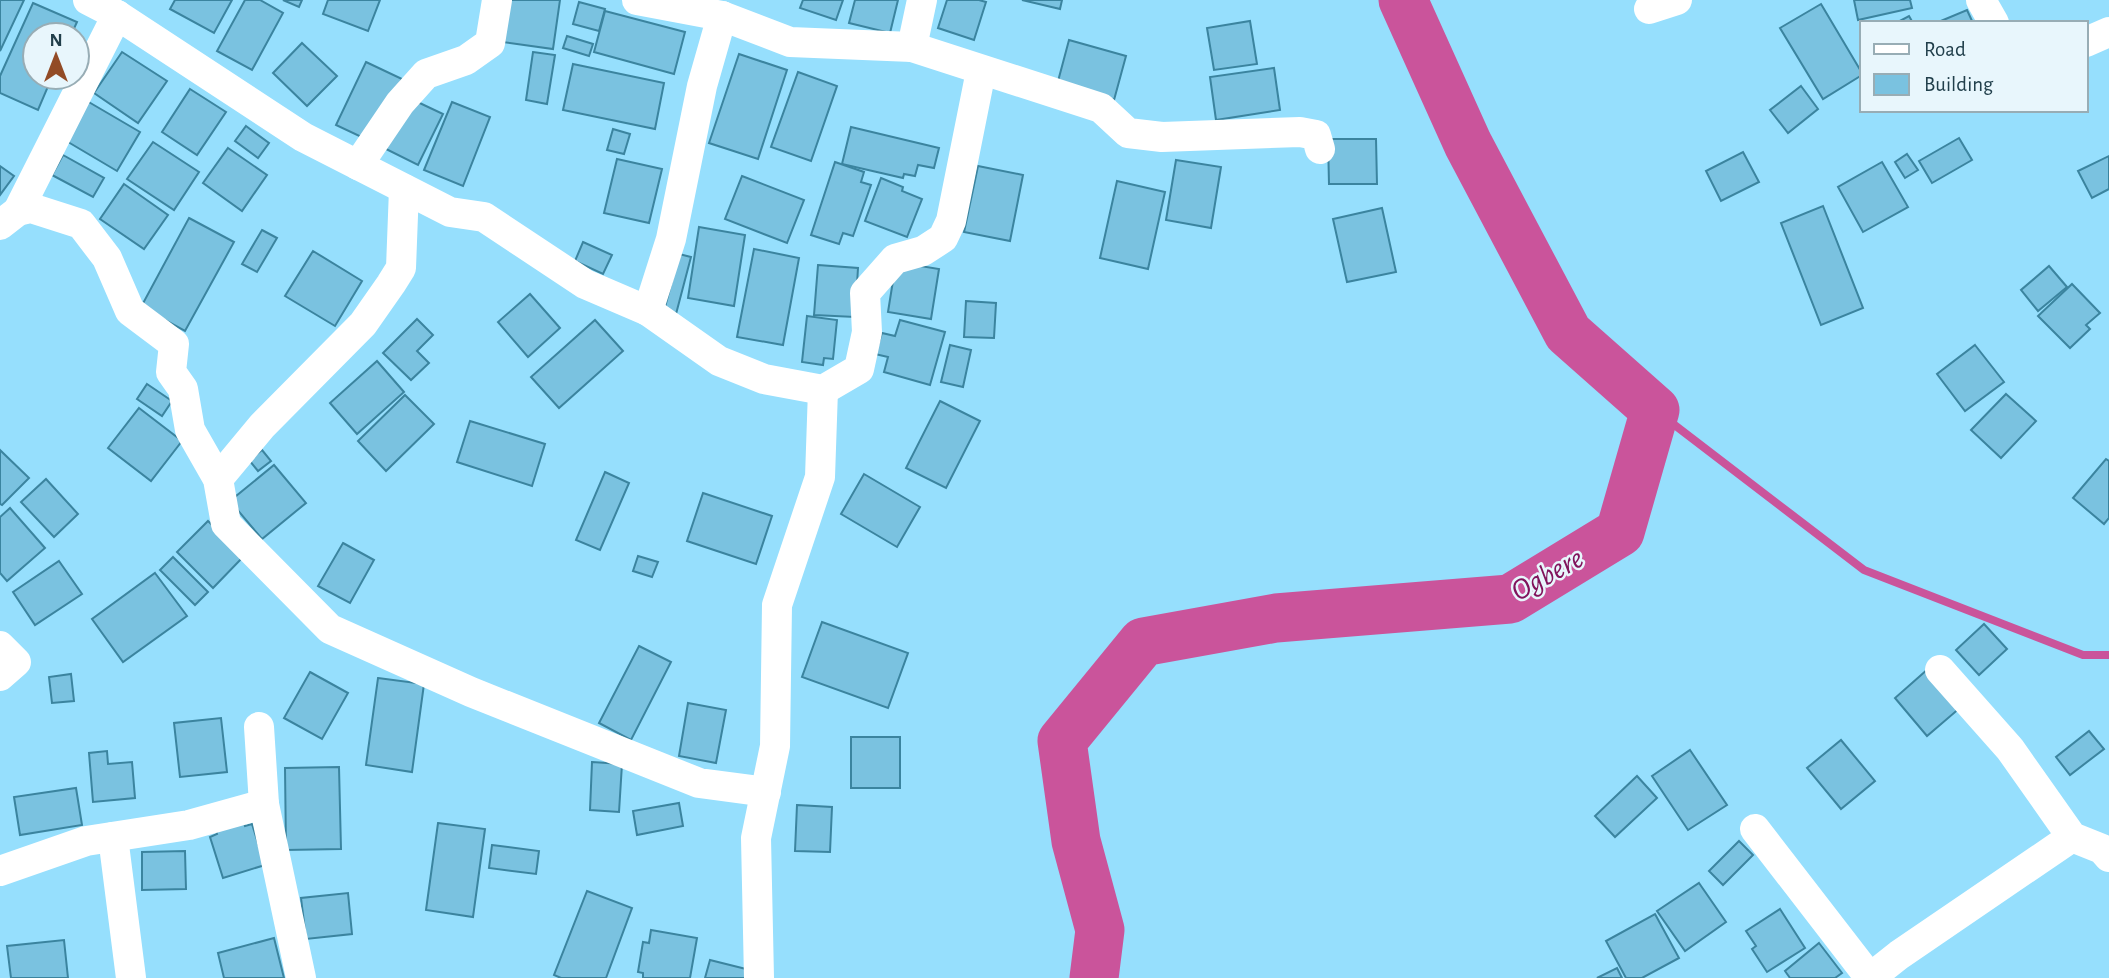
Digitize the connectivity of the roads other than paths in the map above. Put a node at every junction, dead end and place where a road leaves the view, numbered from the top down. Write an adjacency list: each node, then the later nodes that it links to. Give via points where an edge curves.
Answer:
1 (88, 0): 6 (street)
2 (497, 0): 14 (street, via 490,43 466,60 426,74)
3 (637, 0): 7 (street)
4 (922, 0): 11 (street)
5 (1981, 0): 8 (street)
6 (117, 15): 14 (street, via 303,137); 16 (street)
7 (722, 16): 11 (street, via 790,42); 17 (street, via 702,86 671,239)
8 (1993, 21)
9 (2109, 32): 10 (street)
10 (2088, 41)
11 (912, 47): 12 (street)
12 (981, 71): 13 (street, via 1101,108 1128,134 1300,132 1316,135); 18 (street, via 951,221 943,238 923,251 895,259 865,293 867,332 859,369)
13 (1320, 149)
14 (358, 165): 15 (street)
15 (404, 189): 17 (street, via 450,212 484,217 585,284); 19 (street, via 401,268 391,284 363,324 262,426)
16 (9, 218): 19 (street, via 31,208 81,224 107,258 130,311 174,344 171,372 183,389 190,430)
17 (648, 311): 18 (street, via 719,361 764,379)
18 (822, 390): 24 (street, via 820,477 777,605 775,746)
19 (218, 480): 24 (street, via 226,524 330,629 471,692 699,783)
20 (0, 646): 22 (street, via 16,662)
21 (1940, 670): 28 (street, via 2010,749)
22 (0, 676)
23 (259, 727): 25 (street)
24 (766, 792): 33 (street, via 756,838)
25 (264, 804): 27 (street, via 189,825); 32 (street)
26 (1755, 829): 34 (street)
27 (113, 836): 30 (street); 31 (street)
28 (2072, 837): 29 (street, via 2102,849); 34 (street)
29 (2109, 857)
30 (0, 871)
31 (131, 978)
32 (301, 978)
33 (759, 978)
34 (1870, 978)

